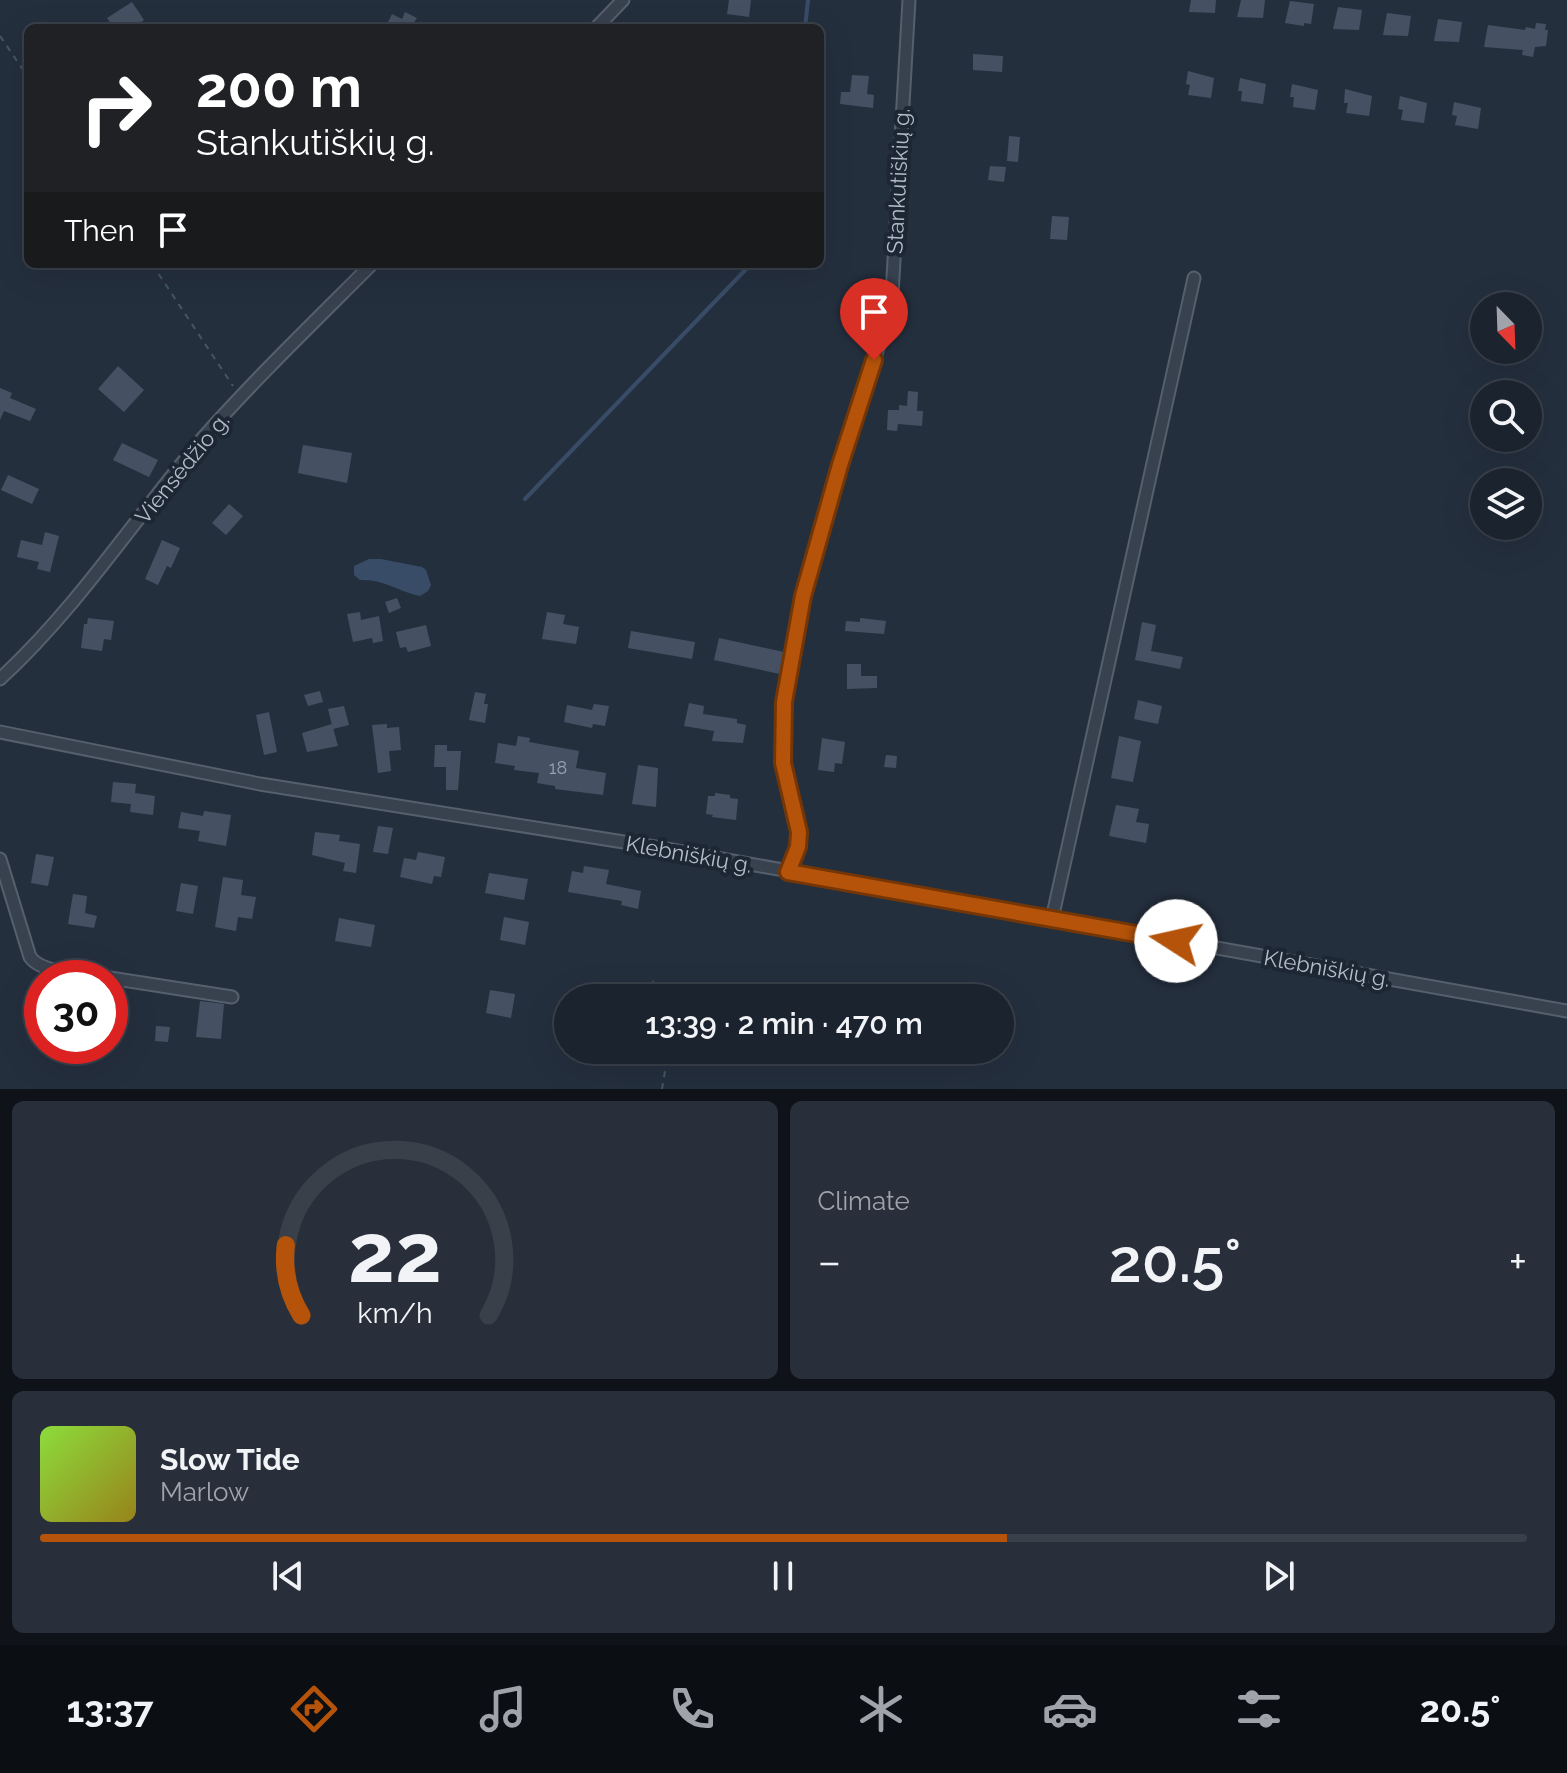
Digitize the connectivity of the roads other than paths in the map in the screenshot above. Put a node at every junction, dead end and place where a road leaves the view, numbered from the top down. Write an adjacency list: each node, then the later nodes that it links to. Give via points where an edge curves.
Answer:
1 (623, 0): 3 (street)
2 (909, 0): 9 (street, Stankutiškių g., via 892,295 803,596 784,702 783,763 799,832)
3 (600, 24)
4 (368, 268): 6 (street, Viensėdžio g., via 240,397 89,584)
5 (1194, 278): 10 (street)
6 (0, 679)
7 (0, 732): 9 (street, Klebniškių g., via 260,784)
8 (0, 859): 11 (street)
9 (788, 872): 10 (street, Klebniškių g.)
10 (1052, 919): 14 (street, Klebniškių g.)
11 (33, 960)
12 (128, 981): 13 (street)
13 (232, 997)
14 (1567, 1011)

